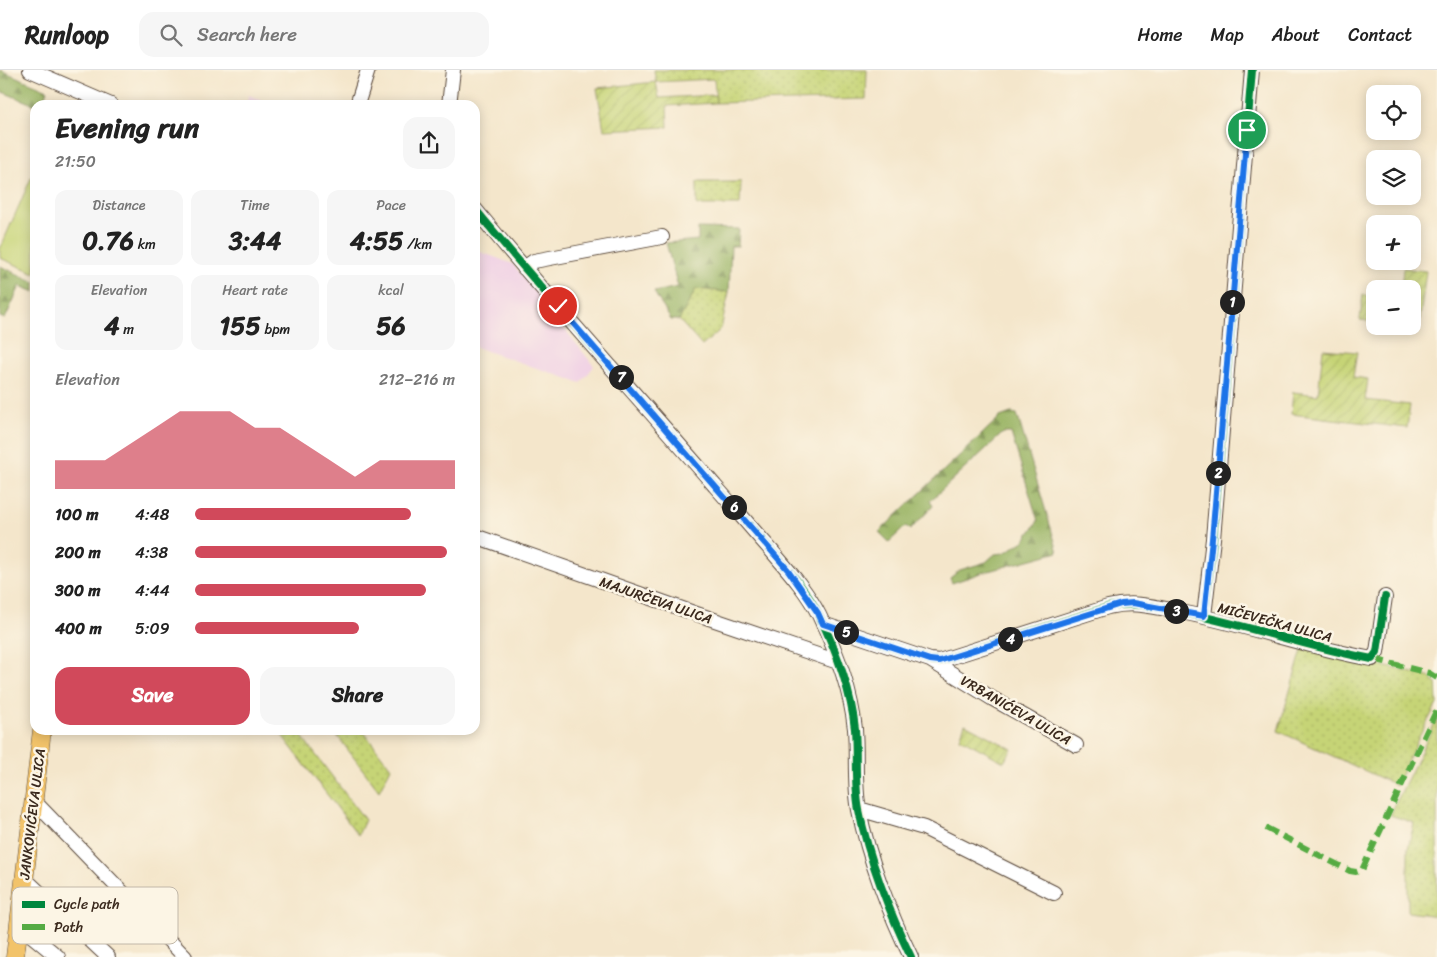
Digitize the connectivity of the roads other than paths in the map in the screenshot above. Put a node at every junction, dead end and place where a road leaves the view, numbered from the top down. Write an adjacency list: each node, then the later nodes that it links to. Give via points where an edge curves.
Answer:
1 (30, 70): 5 (street)
2 (368, 70): 6 (street)
3 (453, 70): 7 (street)
4 (1252, 70): 13 (street)
5 (99, 100)
6 (359, 100)
7 (450, 100)
8 (480, 215): 10 (street)
9 (662, 237): 10 (street, via 534,261)
10 (524, 268): 14 (street, via 788,570)
11 (480, 538): 16 (street, MAJURČEVA ULICA)
12 (1385, 597): 13 (street, MIČEVEČKA ULICA, via 1377,652 1372,659)
13 (1204, 616): 15 (street, MIČEVEČKA ULICA, via 1133,603 1121,604 953,657)
14 (823, 624): 15 (street, MIČEVEČKA ULICA); 16 (street)
15 (930, 660): 18 (street, VRBANIĆEVA ULICA)
16 (838, 662): 20 (street, via 852,711)
17 (41, 735): 19 (main road, JANKOVIĆEVA ULICA)
18 (1076, 745)
19 (33, 800): 21 (main road, JANKOVIĆEVA ULICA); 24 (street)
20 (859, 808): 25 (street, via 924,828); 34 (street, via 876,872)
21 (24, 878): 22 (main road, JANKOVIĆEVA ULICA); 23 (street)
22 (23, 887)
23 (34, 887)
24 (117, 887)
25 (1054, 893)
26 (16, 944): 30 (main road, JANKOVIĆEVA ULICA)
27 (42, 944): 31 (street)
28 (94, 944): 32 (street)
29 (172, 944): 33 (street)
30 (15, 957)
31 (58, 957)
32 (108, 957)
33 (185, 957)
34 (911, 957)

